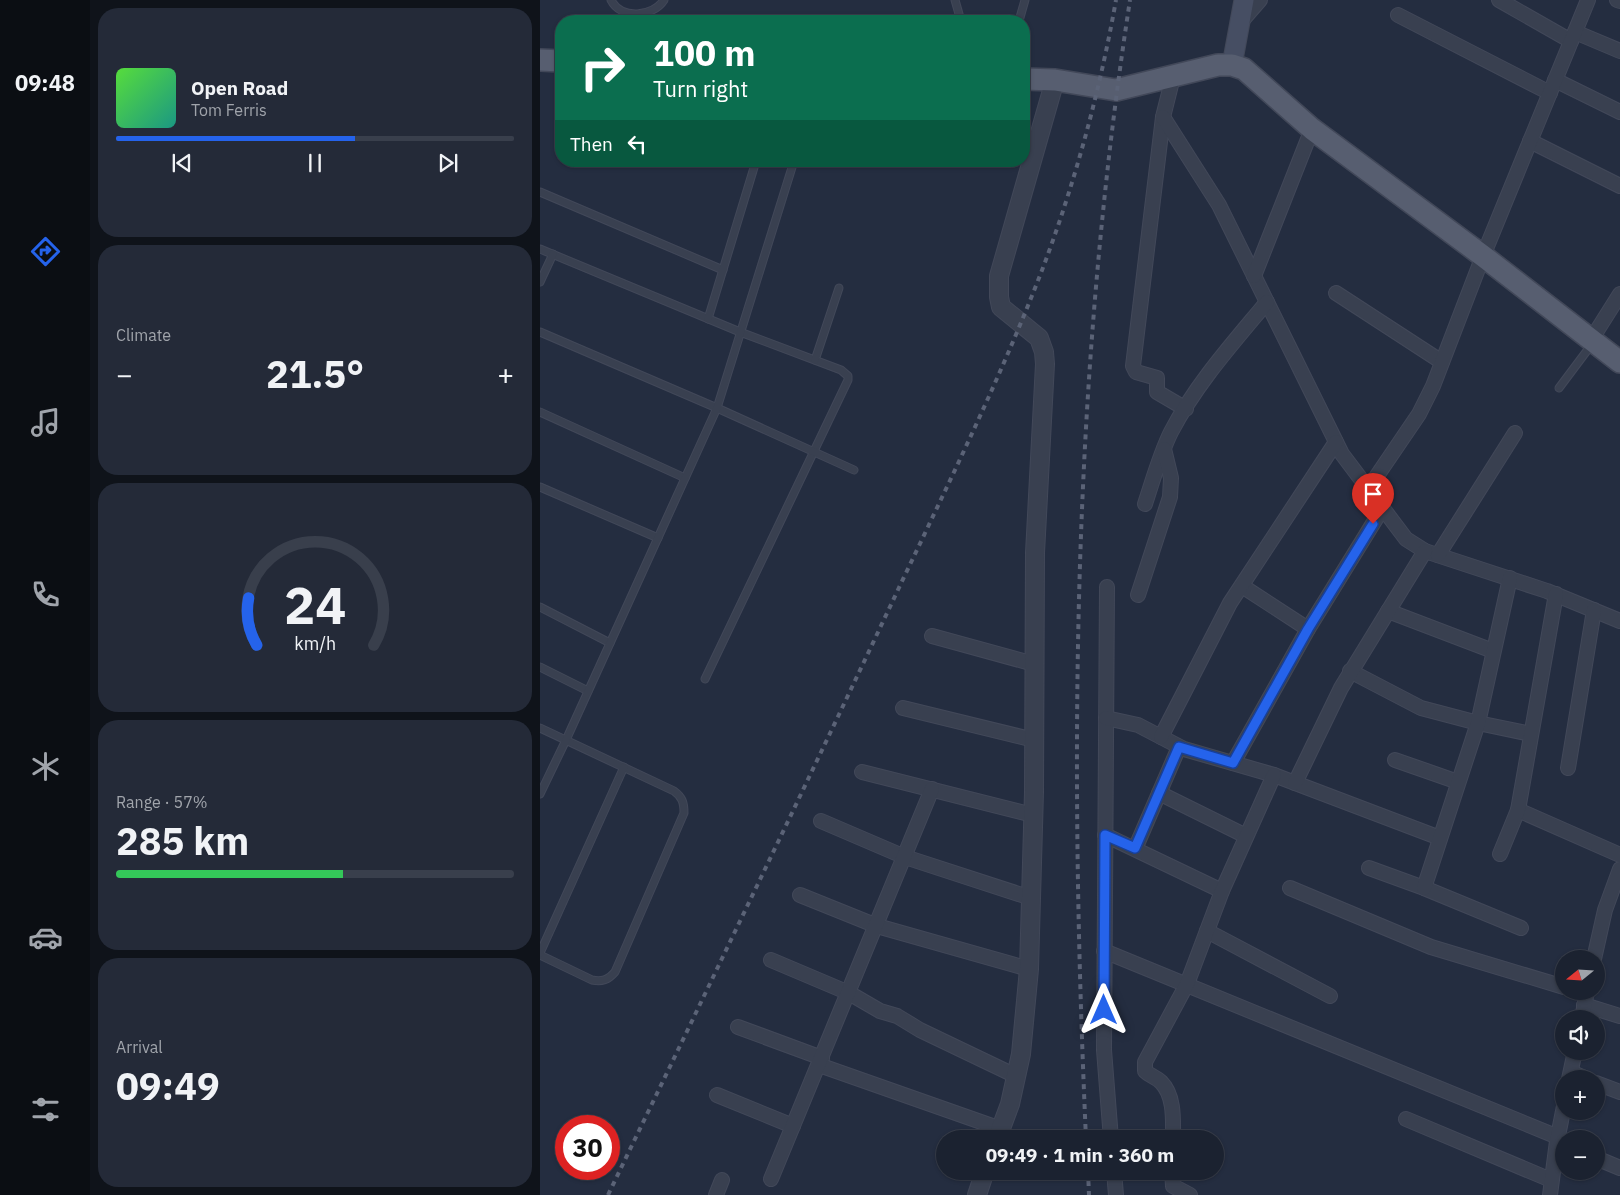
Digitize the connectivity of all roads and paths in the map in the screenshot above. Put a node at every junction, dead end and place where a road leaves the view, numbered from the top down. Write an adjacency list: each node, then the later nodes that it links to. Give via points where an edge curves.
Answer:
1 (611, 0): 2 (lane, via 626,12 640,14 655,10)
2 (664, 0)
3 (955, 0): 9 (lane)
4 (1025, 0): 10 (lane)
5 (1244, 0): 12 (main road)
6 (1260, 0): 12 (street)
7 (1499, 0): 13 (street)
8 (1588, 0): 13 (street)
9 (960, 15)
10 (1021, 15)
11 (1398, 15): 21 (street)
12 (1240, 23): 17 (main road)
13 (1573, 36): 14 (street); 21 (street)
14 (1620, 51)
15 (540, 60): 16 (main road)
16 (555, 61)
17 (1232, 64): 18 (main road); 24 (main road, via 1244,69)
18 (1173, 77): 20 (main road, via 1116,90); 23 (street)
19 (1030, 79): 20 (main road)
20 (1055, 80): 76 (street, via 999,276 1001,307 1039,338 1044,352 1035,553)
21 (1552, 87): 22 (street); 25 (street)
22 (1620, 112)
23 (1163, 117): 34 (street, via 1214,196); 49 (street, via 1133,369 1139,374 1157,378 1157,392)
24 (1312, 128): 32 (main road); 34 (street)
25 (1530, 141): 28 (street); 32 (street)
26 (754, 167): 33 (lane)
27 (792, 167): 42 (lane)
28 (1620, 186)
29 (540, 192): 33 (lane)
30 (540, 249): 31 (lane)
31 (553, 254): 35 (lane); 40 (lane)
32 (1483, 256): 43 (main road); 45 (street)
33 (723, 270): 40 (lane)
34 (1254, 276): 39 (street)
35 (540, 282)
36 (839, 288): 44 (lane)
37 (1336, 293): 45 (street)
38 (1620, 294): 43 (street)
39 (1267, 302): 49 (street, via 1214,366); 52 (street)
40 (708, 319): 42 (lane)
41 (540, 332): 48 (lane)
42 (740, 332): 44 (lane); 48 (lane)
43 (1592, 341): 46 (main road); 47 (lane)
44 (815, 360): 54 (lane, via 845,372 848,380)
45 (1442, 362): 58 (street, via 1419,414)
46 (1620, 362)
47 (1559, 388)
48 (717, 408): 54 (lane); 56 (lane)
49 (1186, 409): 53 (street)
50 (540, 412): 56 (lane)
51 (1515, 433): 62 (street)
52 (1336, 442): 58 (street); 64 (street)
53 (1164, 449): 59 (street); 66 (street, via 1171,478 1170,497)
54 (813, 451): 55 (lane); 79 (lane)
55 (854, 470)
56 (685, 478): 61 (lane)
57 (540, 487): 61 (lane)
58 (1368, 489): 60 (street)
59 (1145, 504)
60 (1382, 508): 62 (street, via 1406,540); 72 (street)
61 (658, 538): 74 (lane)
62 (1431, 553): 63 (street); 70 (street)
63 (1510, 578): 67 (street); 75 (street)
64 (1242, 586): 72 (street); 86 (street, via 1230,603)
65 (1107, 587): 82 (street)
66 (1138, 594)
67 (1556, 594): 69 (street); 85 (street)
68 (540, 608): 74 (lane)
69 (1594, 610): 71 (street); 93 (street)
70 (1388, 611): 75 (street); 78 (street)
71 (1620, 621)
72 (1308, 629): 91 (street)
73 (932, 636): 76 (street)
74 (610, 643): 80 (lane)
75 (1494, 651): 83 (street)
76 (1034, 664): 88 (street)
77 (540, 668): 80 (lane)
78 (1350, 671): 83 (street, via 1421,708); 97 (street)
79 (705, 679)
80 (588, 691): 87 (lane)
81 (903, 708): 88 (street)
82 (1106, 718): 86 (street, via 1130,722); 104 (street)
83 (1478, 723): 85 (street); 96 (street)
84 (540, 728): 87 (lane)
85 (1531, 734): 101 (street)
86 (1161, 737): 89 (street)
87 (566, 740): 92 (lane); 99 (lane)
88 (1034, 740): 102 (street)
89 (1179, 747): 91 (street); 100 (street)
90 (1395, 760): 96 (street)
91 (1233, 763): 95 (street)
92 (624, 767): 123 (lane); 123 (lane, via 674,791 684,804 684,813 615,972 609,979 592,980)
93 (1568, 768)
94 (862, 772): 98 (street)
95 (1274, 775): 97 (street); 105 (street)
96 (1458, 782): 106 (street)
97 (1295, 783): 106 (street)
98 (932, 789): 102 (street); 110 (street)
99 (540, 794)
100 (1159, 794): 105 (street); 107 (street)
101 (1518, 810): 108 (street); 109 (street)
102 (1033, 815): 117 (street)
103 (821, 822): 110 (street)
104 (1105, 835): 107 (street); 122 (street)
105 (1246, 836): 115 (street)
106 (1440, 838): 114 (street)
107 (1135, 848): 115 (street)
108 (1500, 854)
109 (1620, 855)
110 (904, 857): 117 (street); 118 (street)
111 (1370, 868): 114 (street)
112 (1620, 869): 121 (street, via 1605,910)
113 (1290, 888): 127 (street, via 1431,948)
114 (1424, 888): 119 (street)
115 (1222, 891): 120 (street)
116 (800, 895): 118 (street)
117 (1031, 898): 125 (street)
118 (876, 926): 125 (street); 128 (street)
119 (1520, 928)
120 (1206, 931): 126 (street); 129 (street)
121 (1596, 950)
122 (1104, 951): 126 (street); 142 (street, via 1104,1050)
123 (540, 954)
124 (771, 960): 128 (street)
125 (1029, 969): 134 (street)
126 (1187, 984): 143 (street, via 1144,1067 1149,1075 1163,1084 1173,1114); 144 (street)
127 (1555, 984)
128 (849, 993): 133 (street); 134 (street)
129 (1330, 996)
130 (1583, 1000): 131 (street)
131 (1620, 1016)
132 (738, 1026): 133 (street)
133 (820, 1061): 139 (street); 140 (street)
134 (1016, 1076): 141 (street)
135 (1605, 1086): 136 (street)
136 (1620, 1092)
137 (717, 1095): 139 (street)
138 (1406, 1119): 153 (street)
139 (793, 1126): 148 (street)
140 (989, 1130)
141 (1000, 1130)
142 (1110, 1130)
143 (1172, 1130)
144 (1555, 1139)
145 (1555, 1160): 153 (street)
146 (1605, 1162): 147 (street)
147 (1620, 1168)
148 (771, 1179)
149 (722, 1180): 154 (street)
150 (982, 1180): 155 (street)
151 (1115, 1180): 156 (street)
152 (1173, 1180): 157 (street, via 1173,1186)
153 (1551, 1180): 158 (street)
154 (716, 1195)
155 (977, 1195)
156 (1116, 1195)
157 (1190, 1195)
158 (1550, 1195)

